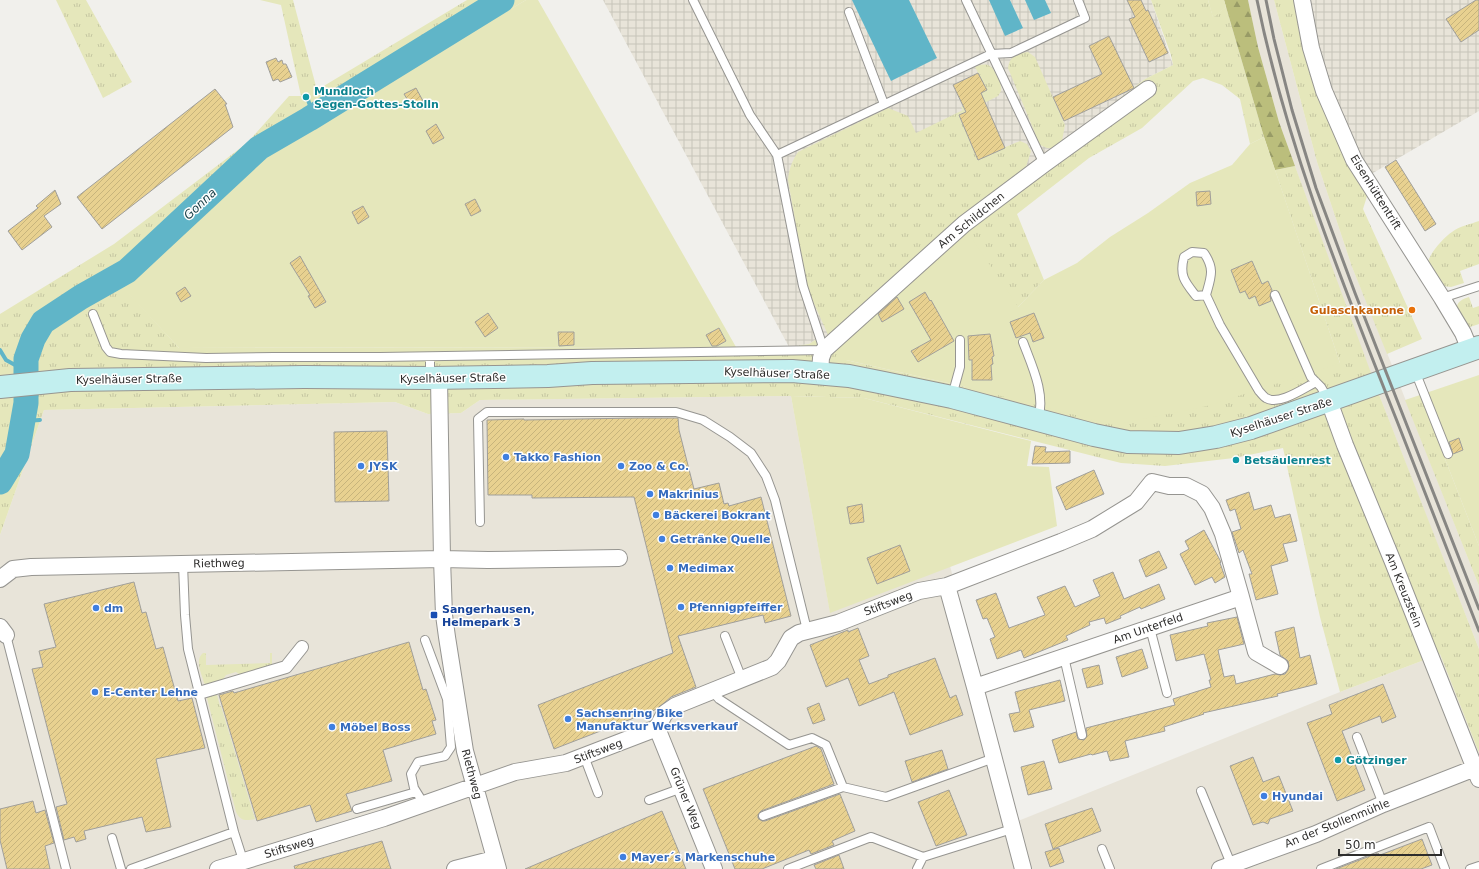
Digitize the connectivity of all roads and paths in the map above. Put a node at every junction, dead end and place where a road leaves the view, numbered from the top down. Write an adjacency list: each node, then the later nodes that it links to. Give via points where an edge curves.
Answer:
1 (693, 0): 9 (lane, via 750,115)
2 (966, 0): 6 (lane)
3 (1078, 0): 6 (lane, via 1085,18 1011,53)
4 (1302, 0): 14 (street, Eisenhüttentrift, via 1311,48 1324,91 1354,160)
5 (849, 12): 8 (lane)
6 (991, 54): 8 (lane); 10 (lane)
7 (1148, 89): 10 (street, Am Schildchen)
8 (884, 104): 9 (lane)
9 (777, 155): 19 (lane, via 803,286)
10 (1044, 164): 19 (street, Am Schildchen, via 964,224)
11 (1479, 286): 14 (lane)
12 (1206, 295): 12 (lane, via 1196,296 1183,279 1184,257 1192,252 1204,253 1211,264 1211,278); 25 (lane, via 1224,332 1260,391 1267,398 1276,400 1287,397)
13 (1275, 295): 25 (lane)
14 (1442, 298): 18 (street, Eisenhüttentrift)
15 (93, 314): 20 (lane, via 106,347 110,352 121,354 206,358)
16 (960, 340): 27 (lane, via 960,367)
17 (1023, 342): 29 (lane, via 1040,394 1041,410)
18 (1474, 349): 22 (main road, Kyselhäuser Straße)
19 (824, 350): 21 (lane); 23 (street)
20 (430, 357): 21 (lane); 24 (lane)
21 (609, 363): 23 (main road, Kyselhäuser Straße); 24 (main road, Kyselhäuser Straße, via 529,377)
22 (1414, 370): 28 (main road, Kyselhäuser Straße); 30 (lane)
23 (820, 373): 27 (main road, Kyselhäuser Straße)
24 (434, 378): 26 (main road, Kyselhäuser Straße, via 103,379 51,381); 33 (street, Riethweg)
25 (1316, 382): 28 (lane)
26 (0, 387)
27 (952, 397): 29 (main road, Kyselhäuser Straße)
28 (1329, 401): 29 (main road, Kyselhäuser Straße, via 1246,430 1216,438 1179,443 1128,442); 57 (street, Am Kreuzstein)
29 (1038, 420)
30 (1448, 454)
31 (480, 522): 39 (lane, via 478,419 487,412 676,412 703,420 751,453 766,476 775,500)
32 (619, 558): 33 (street, Riethweg)
33 (442, 559): 34 (street, Riethweg); 51 (street, Riethweg)
34 (183, 564): 35 (street, Riethweg, via 31,567 13,569); 49 (lane, via 186,632)
35 (0, 579)
36 (947, 586): 37 (street, via 1092,529 1136,502 1152,482 1186,486 1202,494 1212,508 1223,534); 39 (street, Stiftsweg, via 919,591 838,623); 47 (street)
37 (1241, 597): 38 (street, Am Unterfeld); 45 (street, via 1256,652)
38 (1150, 628): 44 (street, Am Unterfeld); 50 (lane)
39 (807, 630): 46 (street, Stiftsweg, via 791,638 772,667)
40 (3, 631): 77 (lane)
41 (725, 636): 46 (lane)
42 (425, 640): 51 (lane)
43 (302, 647): 49 (street, via 286,667)
44 (1064, 657): 47 (street, Am Unterfeld); 53 (lane)
45 (1280, 666)
46 (742, 679): 48 (street, Stiftsweg)
47 (975, 687): 56 (street)
48 (712, 691): 52 (street, Stiftsweg, via 669,709); 59 (lane, via 719,699 789,745 812,738 826,745)
49 (199, 693): 69 (lane)
50 (1167, 693)
51 (452, 699): 58 (street, Riethweg); 63 (lane, via 450,746 445,756 418,762 411,774)
52 (657, 728): 55 (street, Stiftsweg); 60 (street, Grüner Weg)
53 (1082, 736)
54 (1357, 737): 65 (lane)
55 (584, 756): 58 (street, Stiftsweg, via 566,763 515,772); 62 (lane)
56 (994, 758): 59 (lane, via 886,797); 68 (street)
57 (1477, 773): 65 (street, An der Stollenmühle)
58 (475, 786): 63 (street, Stiftsweg); 74 (street, Riethweg)
59 (844, 787): 67 (lane)
60 (682, 788): 64 (lane); 82 (street, Grüner Weg)
61 (1201, 790): 76 (lane)
62 (598, 793)
63 (420, 798): 66 (lane); 73 (street, Stiftsweg, via 372,822)
64 (649, 800)
65 (1383, 804): 76 (street, An der Stollenmühle, via 1316,834)
66 (357, 809)
67 (763, 816)
68 (1012, 829): 72 (lane); 85 (street)
69 (234, 832): 73 (lane); 79 (lane)
70 (112, 838): 78 (lane)
71 (1102, 849): 86 (lane)
72 (923, 857): 83 (lane, via 871,837); 84 (lane)
73 (243, 860): 80 (street, Stiftsweg)
74 (496, 864): 81 (street)
75 (1479, 866): 89 (lane)
76 (1226, 867)
77 (66, 869)
78 (121, 869)
79 (131, 869)
80 (218, 869)
81 (455, 869)
82 (714, 869)
83 (788, 869)
84 (917, 869)
85 (1023, 869)
86 (1110, 869)
87 (1321, 869): 88 (lane, via 1429,827)
88 (1445, 869)
89 (1470, 869)

